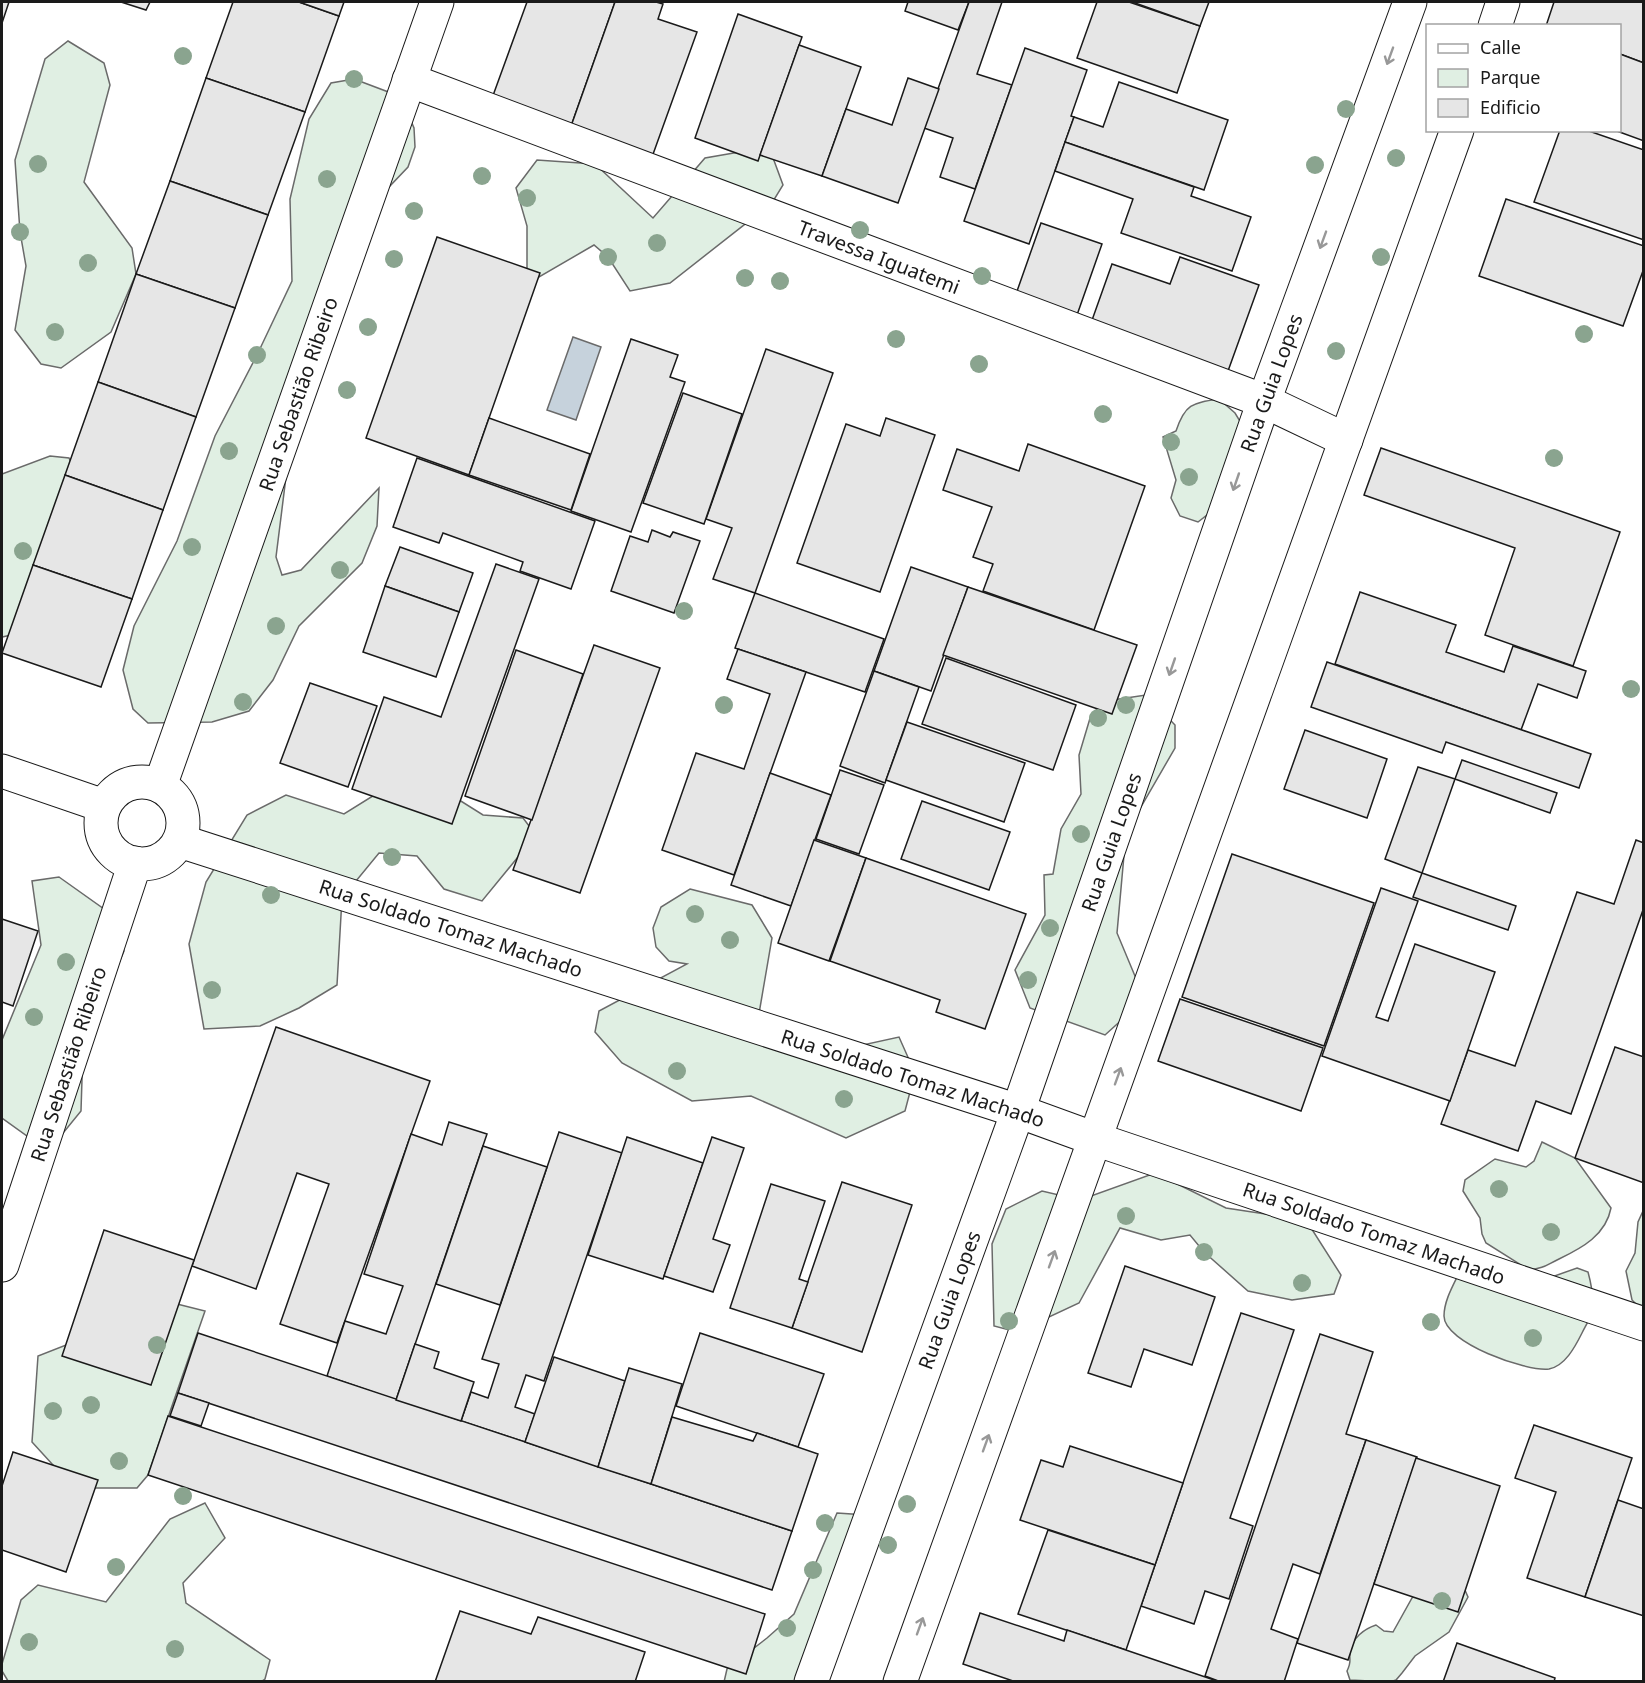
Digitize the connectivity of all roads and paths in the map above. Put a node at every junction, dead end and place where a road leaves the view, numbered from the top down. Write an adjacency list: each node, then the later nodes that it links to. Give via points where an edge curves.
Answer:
1 (437, 2): 5 (street, Rua Sebastião Ribeiro)
2 (1410, 2): 7 (street, Rua Guia Lopes, one-way to 7)
3 (1503, 2): 4 (street)
4 (1496, 24)
5 (409, 80): 7 (street, Travessa Iguatemi); 10 (street, Rua Sebastião Ribeiro)
6 (1456, 132): 8 (street)
7 (1264, 401): 8 (street, Travessa Iguatemi); 14 (street, Rua Guia Lopes, one-way to 14)
8 (1346, 440): 15 (street, one-way to 8)
9 (2, 771): 11 (street)
10 (160, 786): 11 (street, via 138,782 118,790); 12 (street, via 176,800 184,820)
11 (104, 806): 13 (street, via 101,827 108,847 125,861)
12 (180, 841): 13 (street, via 166,858); 14 (street, Rua Soldado Tomaz Machado)
13 (135, 863): 16 (street, Rua Sebastião Ribeiro)
14 (1018, 1111): 15 (street, Rua Soldado Tomaz Machado); 18 (street, Rua Guia Lopes)
15 (1095, 1139): 17 (street, Rua Soldado Tomaz Machado); 19 (street, one-way to 15)
16 (2, 1265)
17 (1644, 1324)
18 (811, 1682)
19 (900, 1682)

